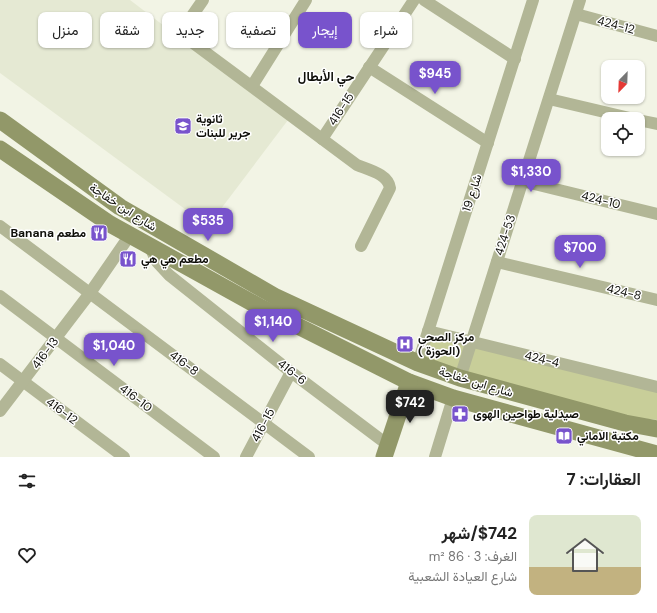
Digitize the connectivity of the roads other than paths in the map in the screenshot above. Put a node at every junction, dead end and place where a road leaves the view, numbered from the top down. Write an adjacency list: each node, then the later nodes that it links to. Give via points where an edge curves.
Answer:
1 (203, 0): 11 (street, via 185,26 184,33)
2 (306, 0): 11 (street)
3 (414, 0): 10 (street, 416-15)
4 (424, 0): 9 (street)
5 (533, 0): 9 (street, شارع 19)
6 (580, 0): 7 (street, 424-53)
7 (576, 14): 8 (street, 424-12); 12 (street, 424-53)
8 (657, 36)
9 (515, 59): 18 (street, شارع 19)
10 (370, 67): 17 (street, 416-15); 18 (street)
11 (252, 86): 17 (street)
12 (548, 99): 13 (street); 20 (street, 424-53)
13 (604, 112)
14 (0, 120): 23 (street, شارع ابن خفاجة, via 100,194)
15 (645, 121): 16 (street)
16 (657, 124)
17 (322, 139): 26 (street, via 357,165 389,182 390,188)
18 (488, 143): 31 (street, شارع 19)
19 (0, 150): 24 (street, شارع ابن خفاجة, via 91,212)
20 (522, 181): 21 (street, 424-10); 27 (street, 424-53)
21 (657, 214)
22 (0, 226): 28 (street, 416-8)
23 (157, 229): 25 (street); 34 (street, شارع ابن خفاجة, via 276,298)
24 (130, 235): 25 (street, شارع ابن خفاجة); 28 (street, 416-13)
25 (149, 245): 36 (street, 416-6, via 157,262 169,275); 39 (street, شارع ابن خفاجة, via 258,306)
26 (361, 246)
27 (497, 262): 30 (street, 424-8); 33 (street, 424-53)
28 (90, 294): 32 (street, 416-13); 43 (street, 416-8)
29 (0, 296): 32 (street, 416-10)
30 (657, 300)
31 (428, 330): 33 (street, 424-4); 34 (street, شارع 19)
32 (56, 338): 38 (street, 416-13); 48 (street, 416-10)
33 (471, 341): 37 (street, 424-53); 40 (street, 424-4)
34 (418, 363): 37 (street, شارع ابن خفاجة)
35 (0, 364): 38 (street, 416-12)
36 (291, 372): 43 (street, 416-15); 45 (street, 416-6)
37 (460, 378): 44 (street, شارع ابن خفاجة)
38 (23, 381): 42 (street, 416-13); 47 (street, 416-12)
39 (409, 382): 41 (street, شارع ابن خفاجة); 45 (street)
40 (657, 387)
41 (453, 398): 46 (street, شارع ابن خفاجة); 51 (street)
42 (0, 411)
43 (264, 423): 49 (street, 416-15); 50 (street, 416-8)
44 (657, 429)
45 (386, 451)
46 (657, 454)
47 (124, 457)
48 (214, 457)
49 (246, 457)
50 (309, 457)
51 (435, 457)

